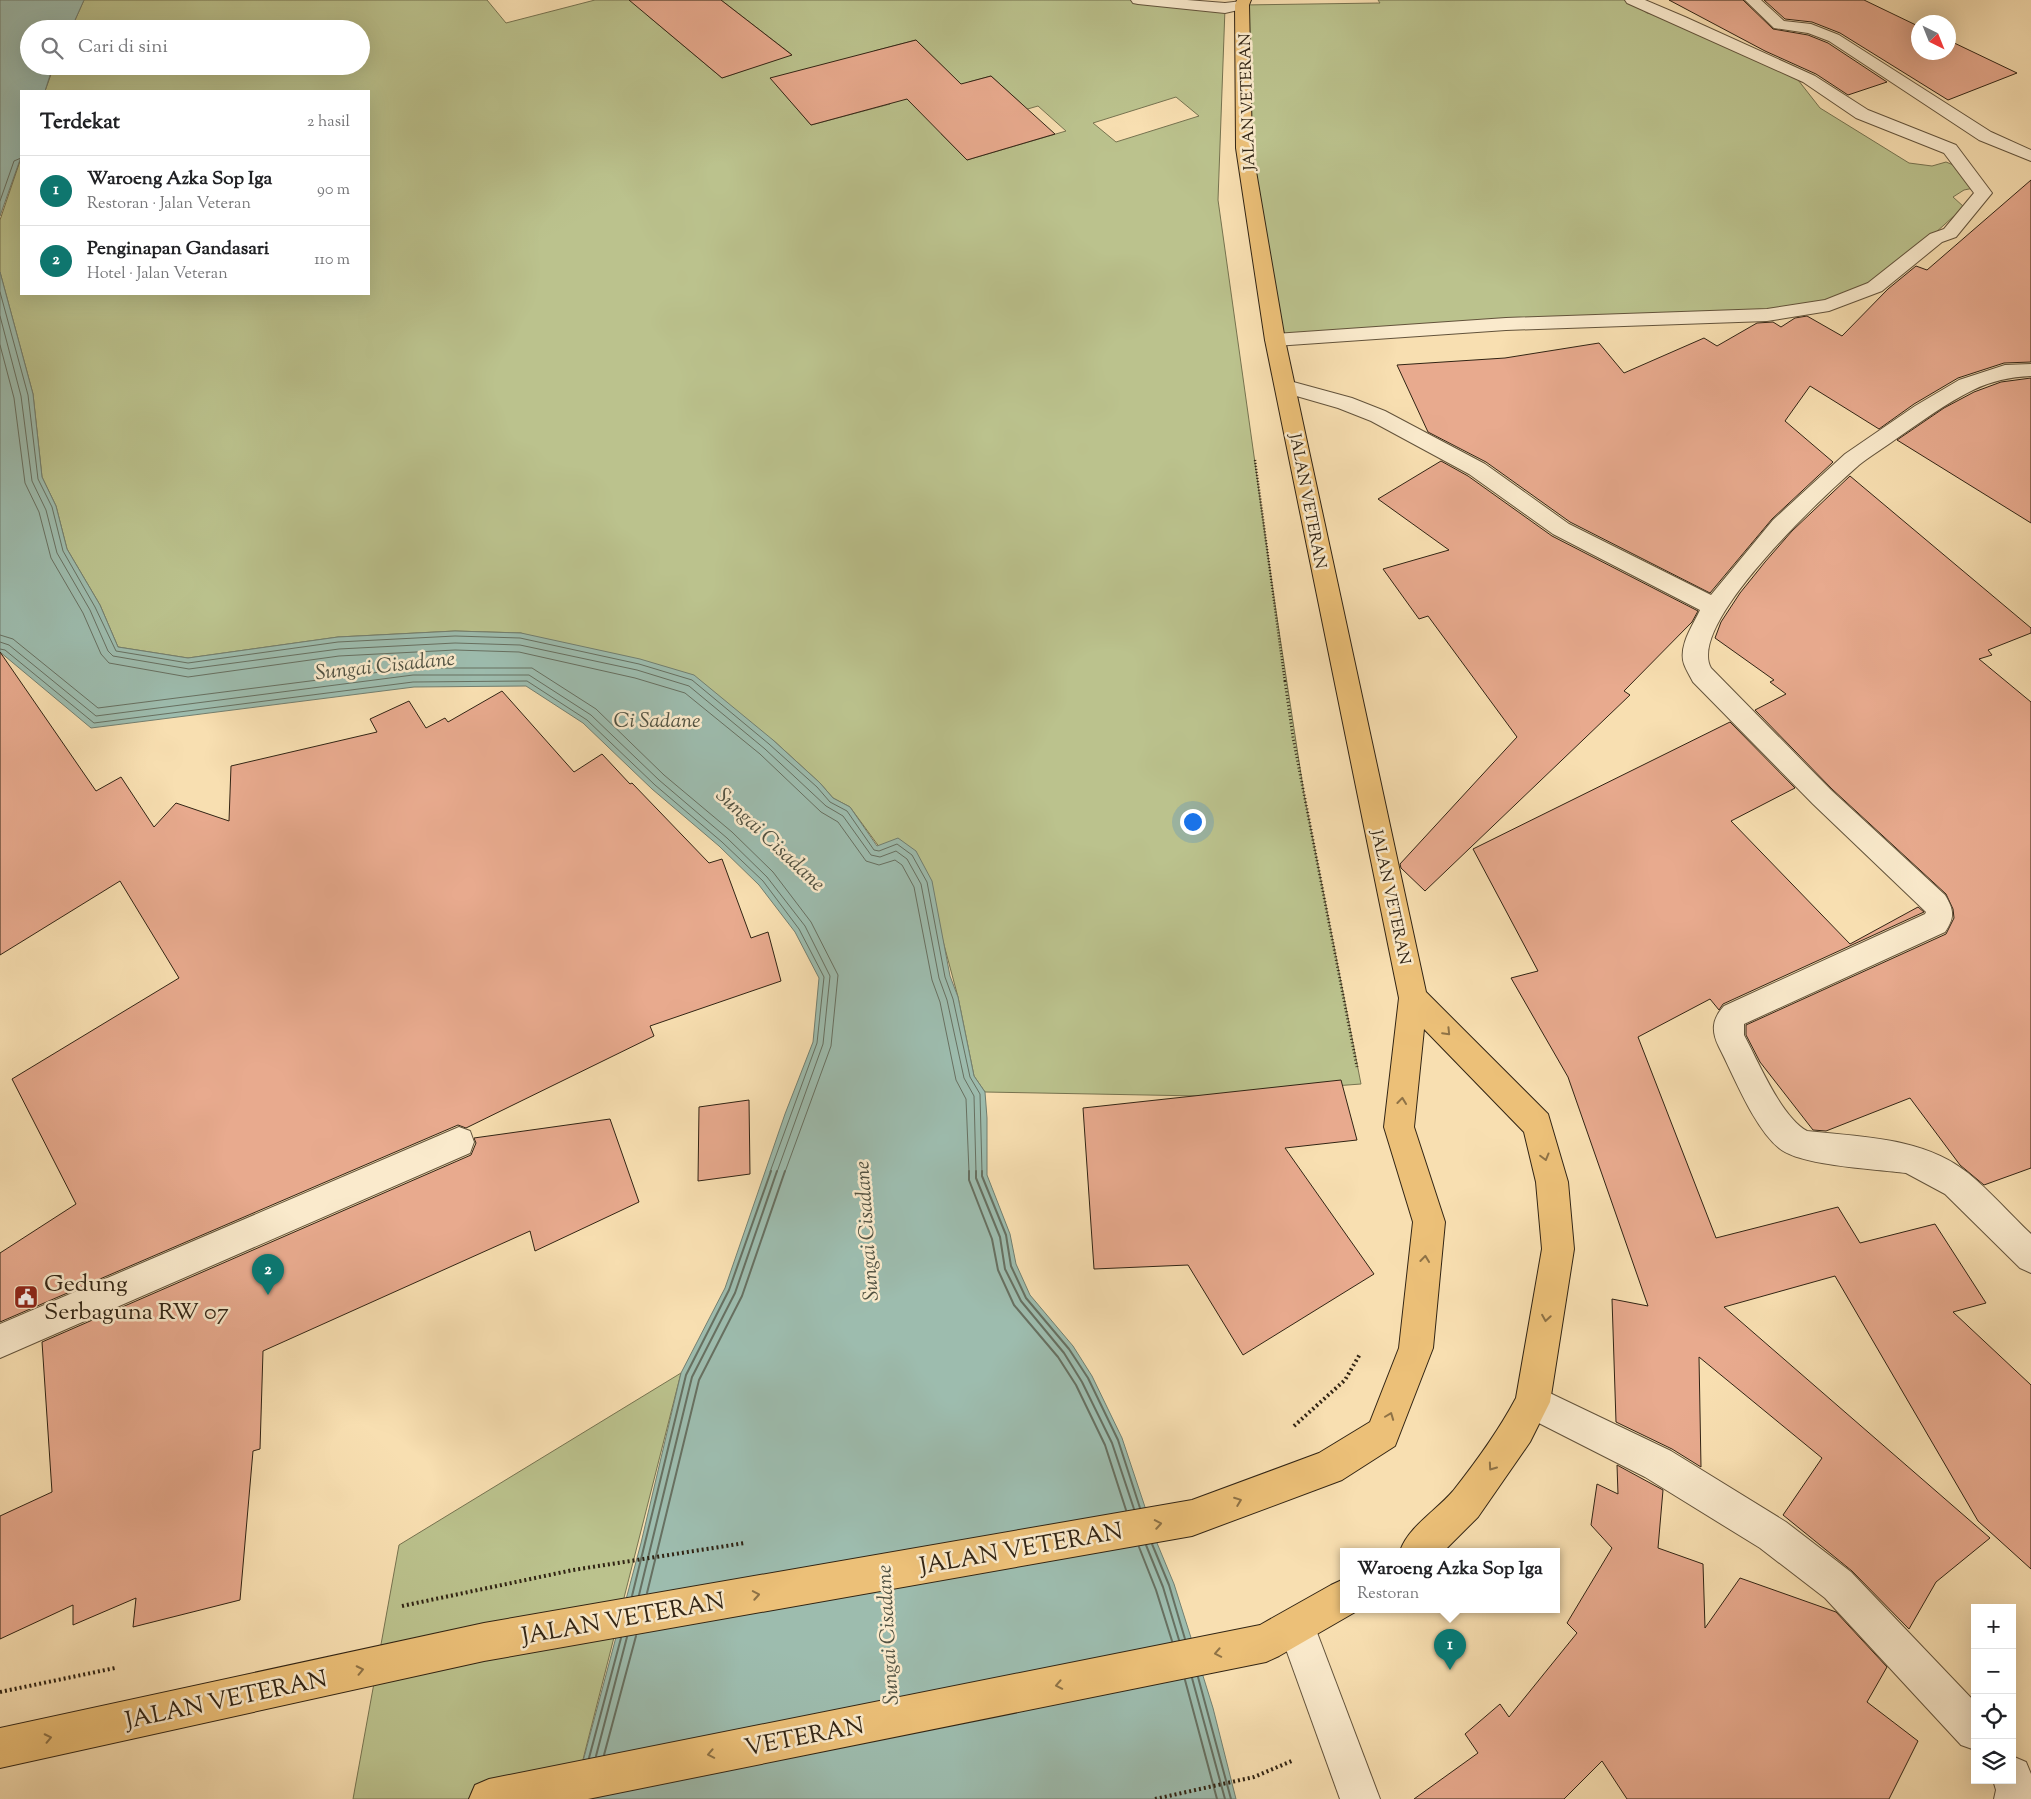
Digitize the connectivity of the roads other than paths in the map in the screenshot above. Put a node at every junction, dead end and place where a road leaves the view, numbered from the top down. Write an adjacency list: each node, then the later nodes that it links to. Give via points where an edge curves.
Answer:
1 (1138, 0): 4 (street)
2 (1632, 0): 7 (street, via 1809,79 1862,114 1950,149 1983,193 1950,234 1936,238 1876,287 1829,305 1768,315 1506,324)
3 (1752, 0): 6 (street, via 1779,25 1811,29 1834,38 1985,136)
4 (1166, 1): 5 (street, via 1225,8)
5 (1243, 3): 7 (main road, JALAN VETERAN, via 1244,148)
6 (2031, 156)
7 (1275, 340): 9 (main road, JALAN VETERAN)
8 (2031, 370): 10 (street, via 2005,371 1966,385 1922,411 1853,460 1781,525)
9 (1286, 386): 10 (street, via 1378,416 1477,469 1562,529); 11 (main road, JALAN VETERAN)
10 (1714, 607): 13 (street, via 1699,635 1695,653 1695,662 1702,675 1940,910 1935,922 1734,1015 1728,1022 1729,1037 1772,1118 1790,1138 1803,1144 1906,1158 1928,1167 1956,1183)
11 (1413, 998): 15 (main road, one-way to 15, via 1537,1124 1552,1182 1558,1249); 20 (main road, JALAN VETERAN, one-way to 11, via 484,1642 1192,1518 1329,1467 1383,1434 1416,1348 1429,1222 1399,1127)
12 (459, 1142): 14 (street)
13 (2031, 1257)
14 (0, 1341)
15 (1533, 1402): 16 (main road, one-way to 16, via 1518,1430 1465,1504); 19 (street, via 1658,1464 1774,1535 1838,1585)
16 (1421, 1548)
17 (1340, 1600): 18 (main road)
18 (1281, 1635): 22 (main road, VETERAN, one-way to 22); 23 (street)
19 (1971, 1727)
20 (0, 1748)
21 (2014, 1784): 24 (street)
22 (489, 1799)
23 (1360, 1799)
24 (2014, 1799)

